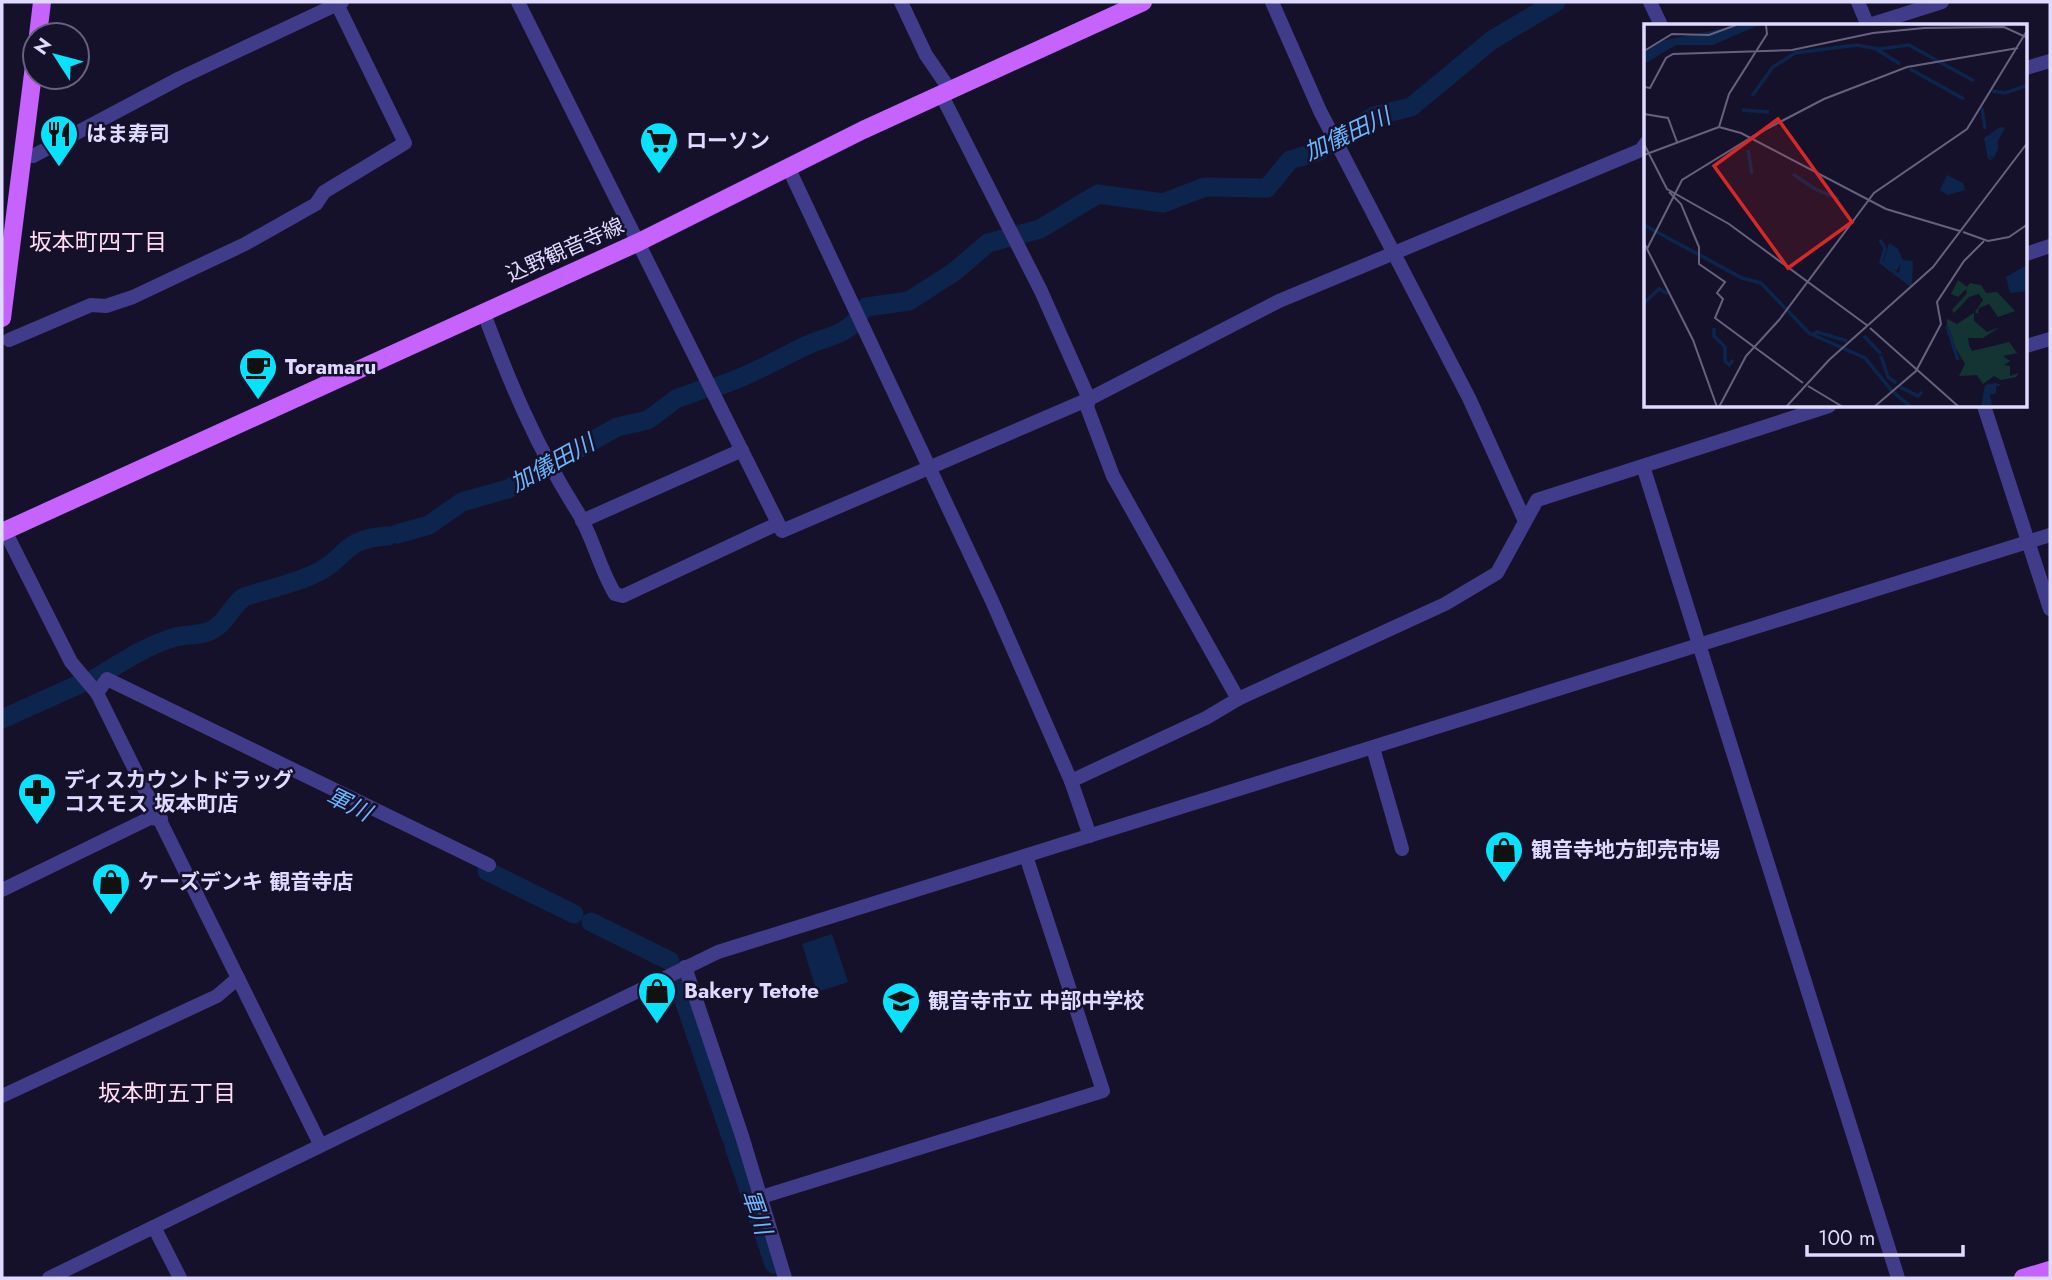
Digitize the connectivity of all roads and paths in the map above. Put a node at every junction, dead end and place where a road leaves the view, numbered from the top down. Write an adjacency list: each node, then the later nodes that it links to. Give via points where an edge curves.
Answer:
1 (42, 2): 10 (main road)
2 (518, 2): 21 (street)
3 (901, 2): 17 (street)
4 (1143, 2): 17 (main road, 込野観音寺線)
5 (1272, 2): 24 (street, via 1320,111)
6 (1650, 2): 11 (street)
7 (1858, 2): 12 (street)
8 (1942, 2): 13 (street)
9 (340, 3): 19 (street, via 180,78); 28 (street, via 405,143 324,192 316,204 245,244 133,296 106,306 91,305)
10 (40, 21)
11 (1660, 23)
12 (1866, 24)
13 (1873, 24)
14 (2050, 61): 15 (street)
15 (2028, 67)
16 (31, 91): 26 (main road)
17 (946, 92): 20 (main road, 込野観音寺線); 30 (street)
18 (1644, 146): 24 (street)
19 (33, 156)
20 (788, 167): 21 (main road, 込野観音寺線); 35 (street)
21 (639, 242): 25 (main road, 込野観音寺線); 33 (street)
22 (2050, 246): 23 (street)
23 (2028, 253)
24 (1395, 255): 30 (street, via 1279,301); 36 (street, via 1469,398)
25 (484, 311): 37 (street, via 511,386 548,465); 39 (main road, 込野観音寺線)
26 (2, 318)
27 (2050, 339): 29 (street)
28 (9, 340)
29 (2028, 345)
30 (1088, 399): 35 (street); 45 (street, via 1113,476)
31 (1823, 408): 34 (street)
32 (1985, 408): 41 (street)
33 (742, 450): 37 (street); 38 (street)
34 (1643, 466): 36 (street, via 1537,500); 43 (street)
35 (931, 469): 38 (street, via 782,531); 47 (street)
36 (1524, 519): 45 (street, via 1497,573 1445,604)
37 (582, 522): 38 (street, via 611,589 619,597)
38 (777, 524)
39 (3, 532): 44 (street, via 71,662)
40 (2050, 535): 41 (street)
41 (2029, 542): 42 (street); 43 (street)
42 (2050, 609)
43 (1700, 646): 46 (street); 64 (street)
44 (97, 693): 48 (street, via 154,814); 52 (street, via 107,679)
45 (1238, 699): 47 (street)
46 (1373, 748): 49 (street); 50 (street)
47 (1071, 781): 49 (street)
48 (162, 820): 53 (street, via 150,818); 55 (street)
49 (1090, 836): 51 (street)
50 (1402, 849)
51 (1026, 856): 54 (street, via 718,952); 58 (street, via 1103,1091)
52 (489, 865)
53 (2, 890)
54 (685, 967): 58 (street); 59 (street)
55 (238, 978): 56 (street, via 217,996); 57 (street)
56 (2, 1096)
57 (318, 1140)
58 (758, 1198): 63 (street)
59 (154, 1227): 61 (street); 62 (street)
60 (2050, 1270): 65 (main road)
61 (49, 1278)
62 (180, 1278)
63 (785, 1278)
64 (1898, 1278)
65 (2024, 1278)

